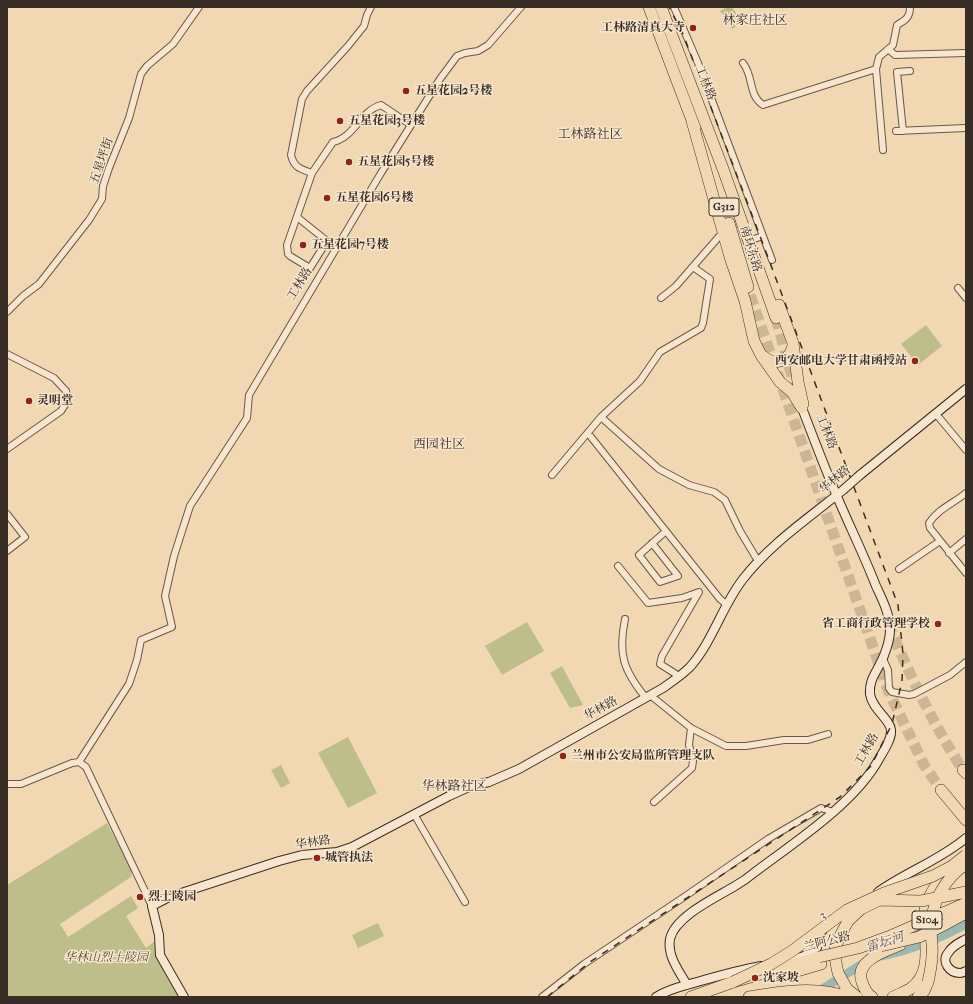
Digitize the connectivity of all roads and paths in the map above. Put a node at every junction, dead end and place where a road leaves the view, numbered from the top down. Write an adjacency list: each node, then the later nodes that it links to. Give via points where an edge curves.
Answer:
1 (199, 7): 28 (street, 五星坪街, via 173,44 141,74 129,118 103,186 102,199 89,220 40,284)
2 (371, 7): 18 (street, via 364,26 302,99 291,155 296,166)
3 (521, 7): 14 (street, 工林路, via 488,45 454,59)
4 (649, 7): 13 (highway, 工林路 / G312)
5 (661, 7): 17 (highway, 工林路 / G312)
6 (674, 7): 21 (street, via 698,63)
7 (910, 7): 8 (street, via 907,20 897,25 893,45)
8 (888, 49): 9 (street, via 895,55); 11 (street, via 879,57)
9 (966, 53)
10 (744, 63): 11 (street, via 748,69 754,95 763,105)
11 (876, 69): 16 (street)
12 (910, 71): 15 (street, via 897,72 900,131)
13 (692, 121): 20 (highway); 25 (highway, 南环东路 / G312, via 709,159)
14 (411, 124): 18 (street, via 381,105 376,106 342,140 334,142); 62 (street, 工林路, via 249,395 247,418 190,506 174,556 165,596 172,627 141,640 129,684)
15 (966, 128)
16 (883, 150)
17 (723, 169): 21 (highway, via 736,189); 29 (highway, 南环东路 / G312)
18 (312, 173): 19 (street)
19 (297, 217): 19 (street, via 287,245 288,254 310,268 328,241)
20 (723, 232): 23 (street); 32 (highway, via 745,302 754,341)
21 (759, 237): 22 (street); 30 (highway)
22 (772, 260)
23 (693, 267): 26 (street); 36 (street, via 710,279 701,328 660,352 640,381)
24 (958, 288): 27 (street)
25 (750, 294)
26 (661, 298)
27 (966, 298)
28 (7, 312)
29 (776, 318)
30 (793, 344): 32 (highway, via 790,354 781,361 770,361); 34 (highway)
31 (7, 354): 38 (street, via 54,378 66,391 68,400 61,411)
32 (761, 355): 34 (highway)
33 (966, 389): 35 (street, 华林路)
34 (802, 408): 41 (street, 工林路)
35 (936, 414): 39 (street); 41 (street, 华林路, bridge)
36 (601, 416): 40 (street); 50 (street, via 659,469 689,485 714,492 725,500)
37 (591, 437): 44 (street)
38 (7, 449)
39 (966, 450)
40 (552, 475)
41 (840, 492): 50 (street, 华林路); 56 (street, 工林路, via 887,613 890,630)
42 (966, 493): 46 (street, via 929,523)
43 (7, 514): 48 (street, via 26,537)
44 (666, 531): 47 (street); 54 (street)
45 (966, 539): 49 (street)
46 (940, 541): 49 (street); 52 (street)
47 (652, 543): 47 (street, via 639,555 660,582 678,576)
48 (7, 551)
49 (949, 553): 53 (street)
50 (758, 561): 54 (street, 华林路)
51 (618, 566): 58 (street, via 648,603 677,599 699,592 662,656 660,664)
52 (899, 569)
53 (966, 573)
54 (726, 605): 58 (street, 华林路, via 696,659)
55 (625, 619): 59 (street, via 622,631 623,661 633,682)
56 (882, 659): 57 (street, via 888,670 889,688 892,692 909,695 950,675); 66 (street, 工林路, via 872,679 870,693 873,704 890,725 891,734 871,771 856,790)
57 (966, 662)
58 (679, 676): 59 (street, 华林路)
59 (648, 696): 60 (street); 67 (street, 华林路, via 519,769 462,790)
60 (691, 728): 61 (street, via 726,746 808,740); 65 (street, via 689,745 692,768)
61 (828, 734)
62 (79, 762): 63 (street, via 21,784); 78 (street, via 86,767)
63 (7, 784)
64 (942, 790): 68 (highway)
65 (654, 802)
66 (832, 812): 84 (street, 工林路, via 736,886 698,908 678,925 670,939 671,956); 87 (street, via 821,808 768,839 584,964)
67 (414, 814): 76 (street); 78 (street, 华林路, via 344,850 295,856 169,897)
68 (966, 820)
69 (966, 838): 70 (street, 3)
70 (951, 849): 74 (street); 84 (street, 3, via 884,888 821,932 817,937 818,945 808,956 738,970)
71 (966, 855): 73 (highway, bridge)
72 (966, 864): 95 (highway, bridge, via 942,889 934,908 931,929 932,964 928,982)
73 (952, 866): 83 (highway, bridge, via 847,910 792,951); 94 (highway, bridge, via 940,879 926,909 927,950 923,972 910,989)
74 (966, 869)
75 (966, 892): 85 (highway, bridge, via 921,901 878,900 861,909 848,921 834,952 838,973)
76 (465, 902)
77 (966, 903): 83 (highway, 兰阿公路 / S104, bridge, via 858,948 819,956)
78 (152, 906): 86 (street, via 159,935 160,955)
79 (966, 913): 80 (highway, 兰阿公路 / S104, bridge)
80 (919, 937): 83 (highway, 兰阿公路 / S104, bridge); 93 (highway, bridge, via 874,956 862,967 861,981 864,989)
81 (966, 939): 82 (street, via 953,947 945,959 951,970 960,973)
82 (966, 971)
83 (734, 984): 89 (highway, 兰阿公路); 90 (highway, 兰阿公路)
84 (688, 985): 88 (street, 3, via 663,992)
85 (847, 994): 91 (highway, via 796,991); 92 (highway)
86 (184, 997)
87 (542, 997)
88 (656, 997)
89 (691, 997)
90 (711, 997)
91 (749, 997)
92 (857, 997)
93 (872, 997)
94 (893, 997)
95 (918, 997)

